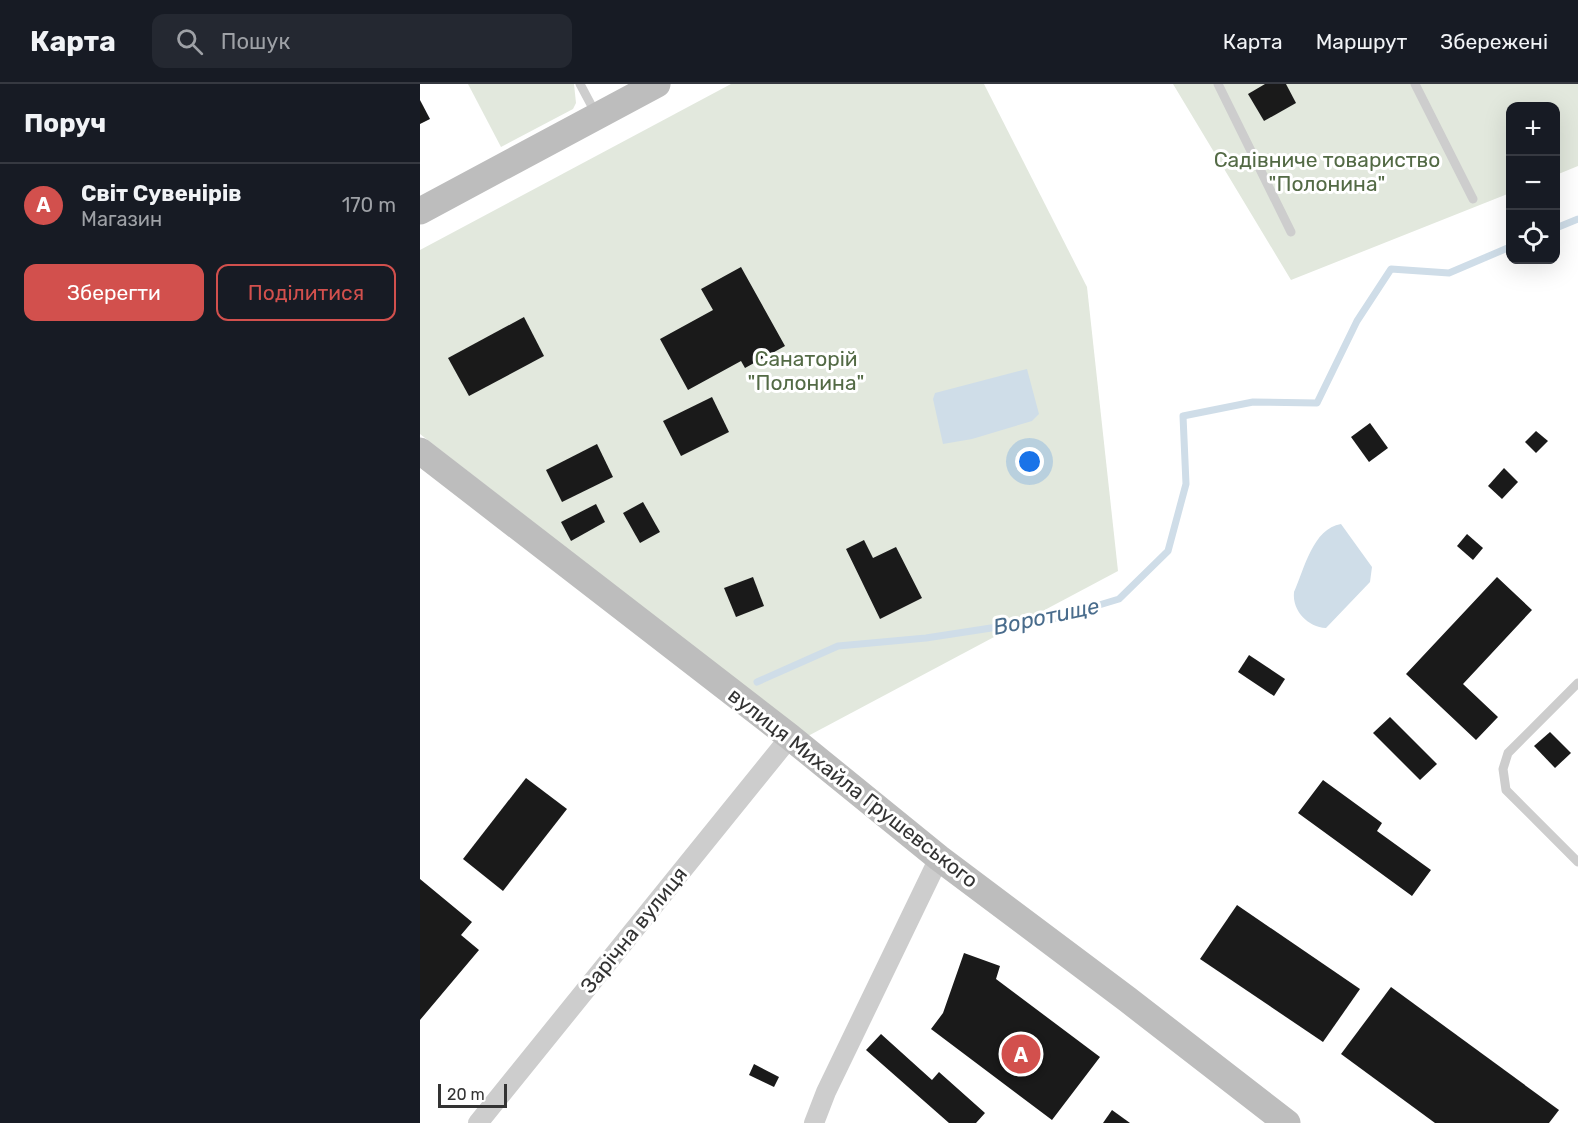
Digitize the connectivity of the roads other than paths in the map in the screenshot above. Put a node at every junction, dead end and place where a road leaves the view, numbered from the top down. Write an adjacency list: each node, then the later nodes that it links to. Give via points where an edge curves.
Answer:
1 (580, 84): 5 (lane)
2 (657, 84): 5 (street)
3 (1218, 84): 8 (lane)
4 (1415, 84): 6 (lane)
5 (597, 116): 7 (street)
6 (1473, 199)
7 (420, 211)
8 (1291, 232)
9 (420, 451): 11 (street, вулиця Михайла Грушевського)
10 (1578, 683): 13 (lane, via 1508,753 1503,769 1506,790)
11 (790, 737): 12 (street, вулиця Михайла Грушевського); 14 (street, Зарічна вулиця)
12 (939, 858): 15 (street); 16 (street, вулиця Михайла Грушевського)
13 (1578, 862)
14 (478, 1123)
15 (814, 1123)
16 (1287, 1123)

